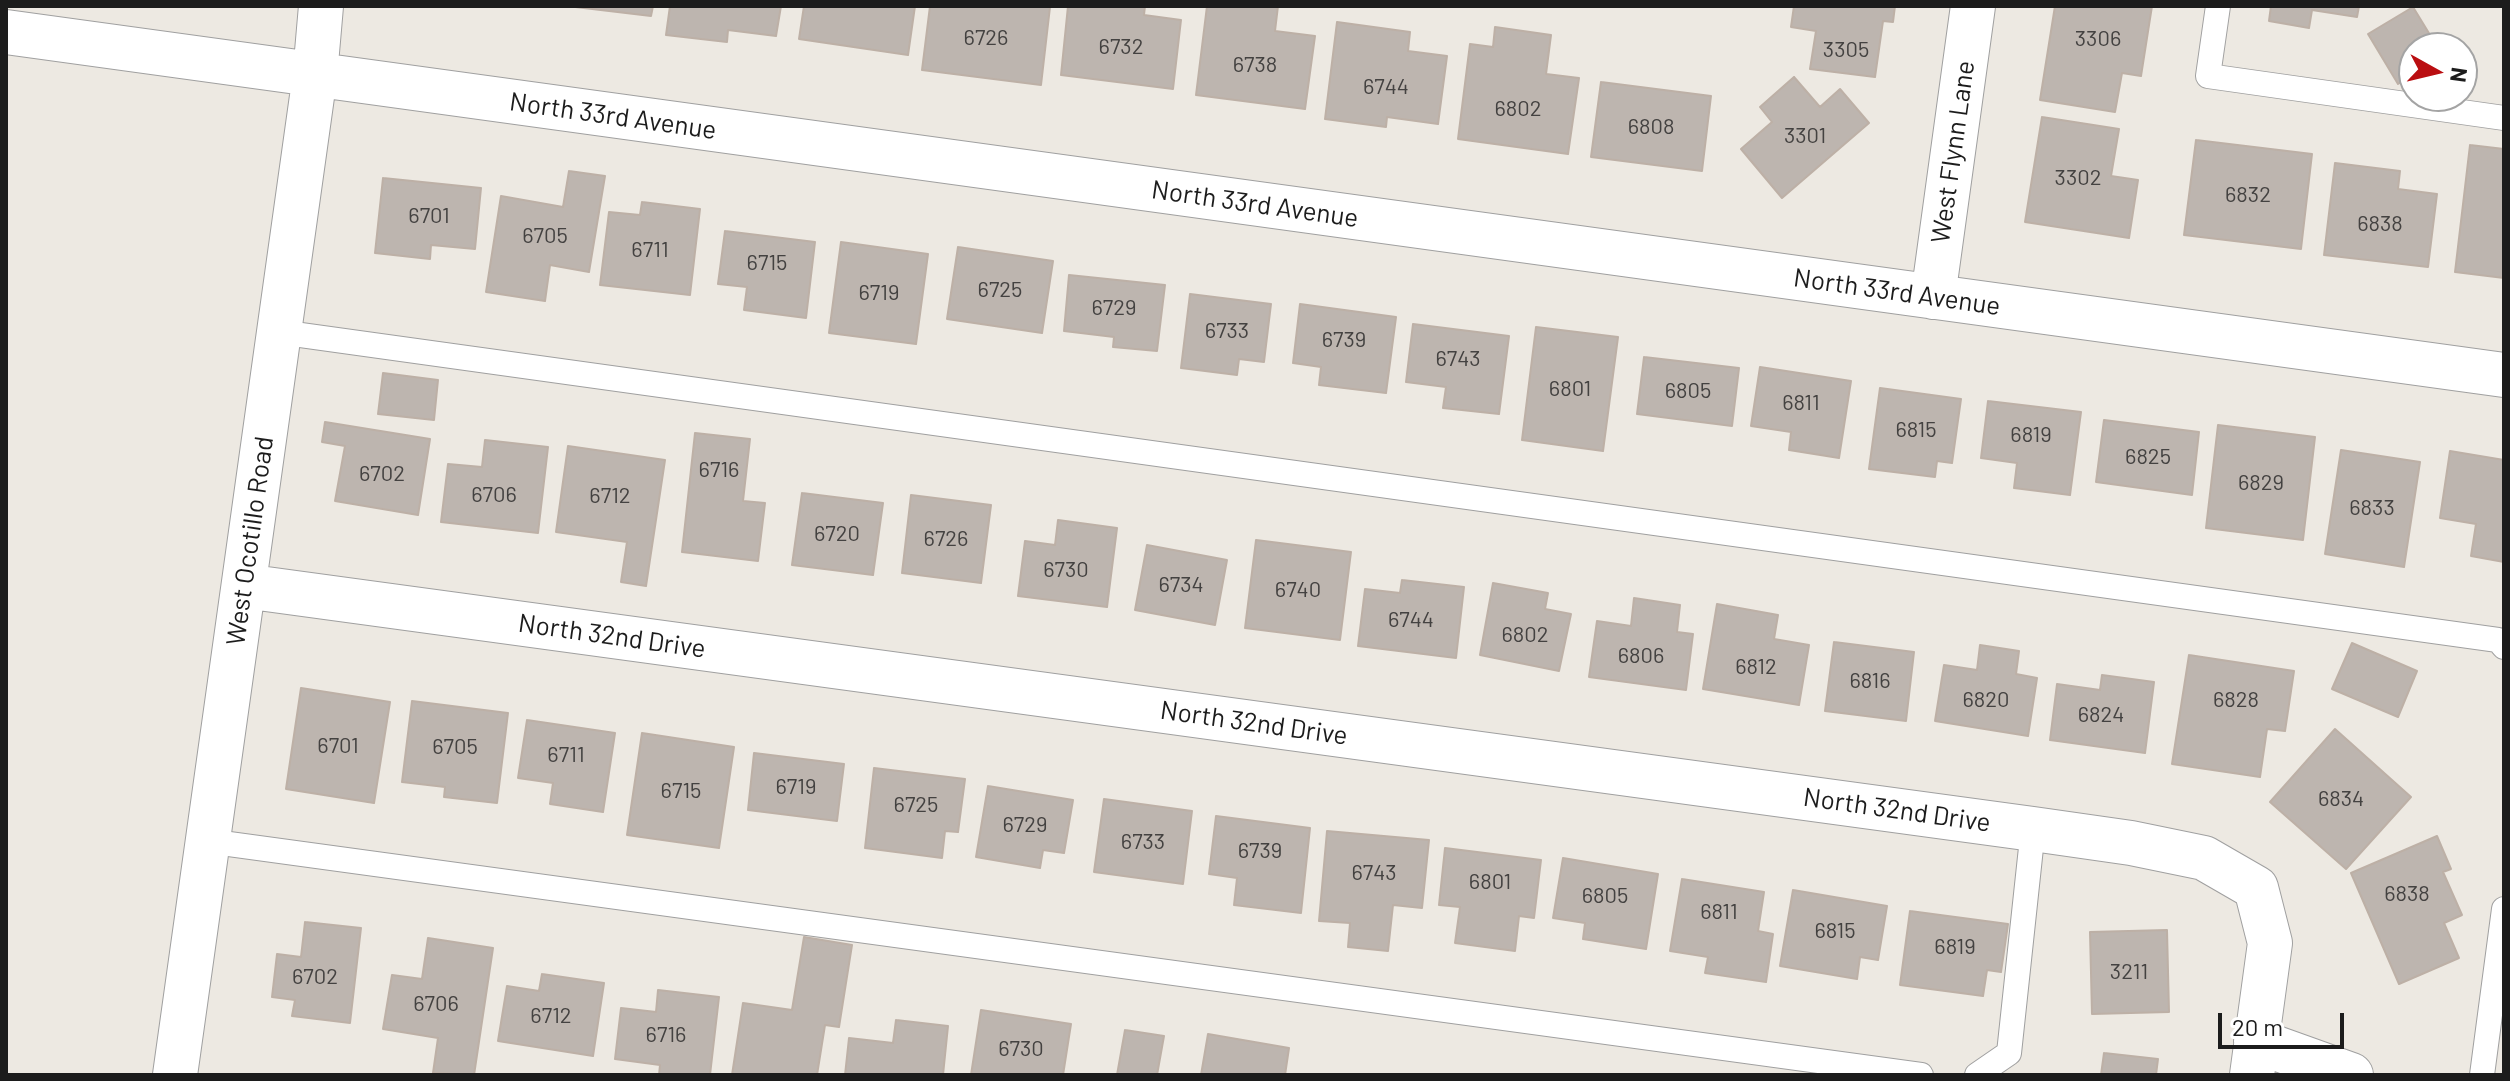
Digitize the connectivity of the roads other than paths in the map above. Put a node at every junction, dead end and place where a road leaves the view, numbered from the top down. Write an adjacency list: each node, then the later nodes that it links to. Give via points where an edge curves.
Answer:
1 (321, 6): 5 (street, West Ocotillo Road)
2 (1973, 6): 7 (street, West Flynn Lane)
3 (2218, 6): 6 (lane, via 2208,76)
4 (6, 32): 5 (street, North 33rd Avenue)
5 (315, 75): 7 (street, North 33rd Avenue); 8 (street, West Ocotillo Road)
6 (2504, 118)
7 (1933, 297): 9 (street, North 33rd Avenue)
8 (279, 332): 10 (street, West Ocotillo Road); 11 (lane, via 2498,640)
9 (2504, 375)
10 (244, 586): 12 (street, North 32nd Drive); 13 (street, West Ocotillo Road)
11 (2504, 647)
12 (2033, 829): 15 (street, North 32nd Drive, via 2204,858 2256,888 2270,943); 18 (lane, via 2009,1053)
13 (207, 841): 16 (street, West Ocotillo Road); 17 (lane)
14 (2504, 909): 20 (lane)
15 (2254, 1058): 19 (street)
16 (175, 1075)
17 (1921, 1075)
18 (1977, 1075)
19 (2351, 1075)
20 (2482, 1075)

